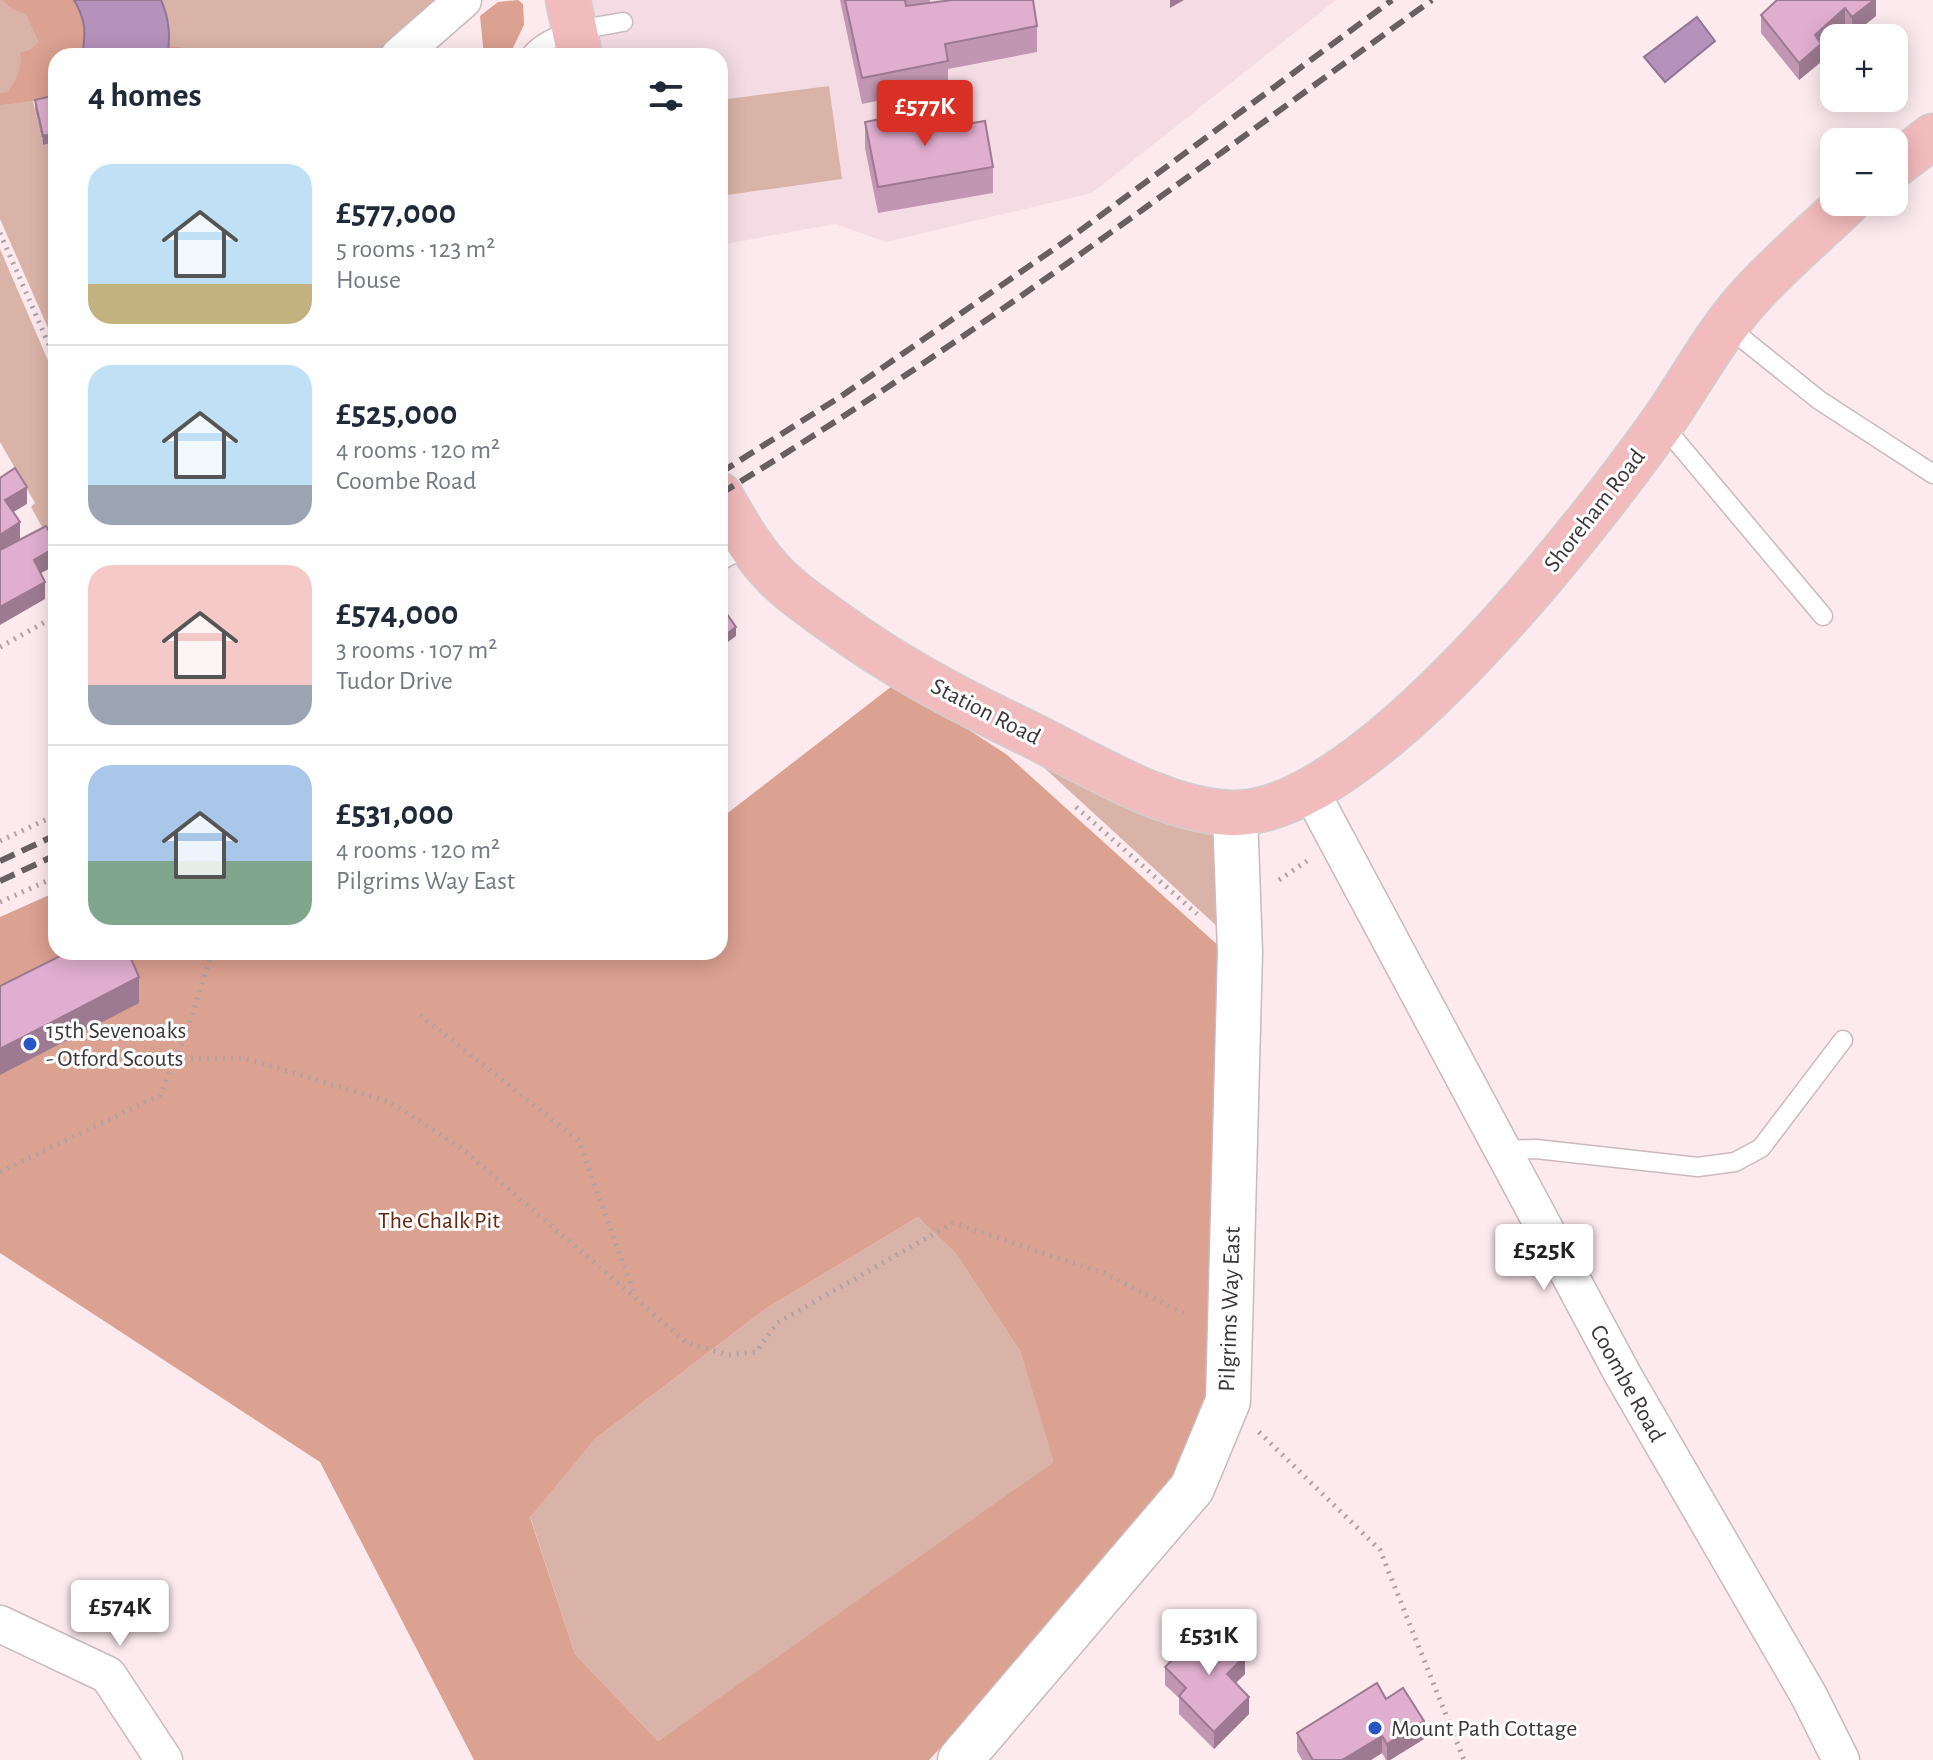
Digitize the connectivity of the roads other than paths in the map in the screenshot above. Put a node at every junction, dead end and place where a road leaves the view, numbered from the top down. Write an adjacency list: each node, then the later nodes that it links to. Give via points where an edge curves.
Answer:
1 (463, 0): 4 (street)
2 (623, 22): 3 (lane)
3 (574, 30): 5 (lane)
4 (408, 48)
5 (539, 48)
6 (1933, 136): 7 (main road)
7 (1908, 155)
8 (1834, 216): 9 (main road, Shoreham Road, via 1744,303)
9 (1728, 327): 10 (main road, Shoreham Road); 11 (lane, via 1819,400)
10 (1661, 423): 14 (lane); 15 (main road, Shoreham Road, via 1554,564 1434,695 1366,753)
11 (1933, 474)
12 (728, 518): 13 (main road, Station Road)
13 (738, 546): 16 (main road, Station Road, via 875,652 943,691 1164,800)
14 (1823, 616)
15 (1310, 790): 16 (main road, Station Road); 18 (street, Coombe Road)
16 (1235, 814): 21 (street, Pilgrims Way East, via 1240,952 1228,1401 1192,1488)
17 (1843, 1040): 18 (lane, via 1761,1148 1735,1162 1698,1167 1536,1149)
18 (1501, 1150): 22 (street, Coombe Road)
19 (0, 1624): 20 (street, via 108,1675)
20 (164, 1760)
21 (960, 1760)
22 (1841, 1760)

